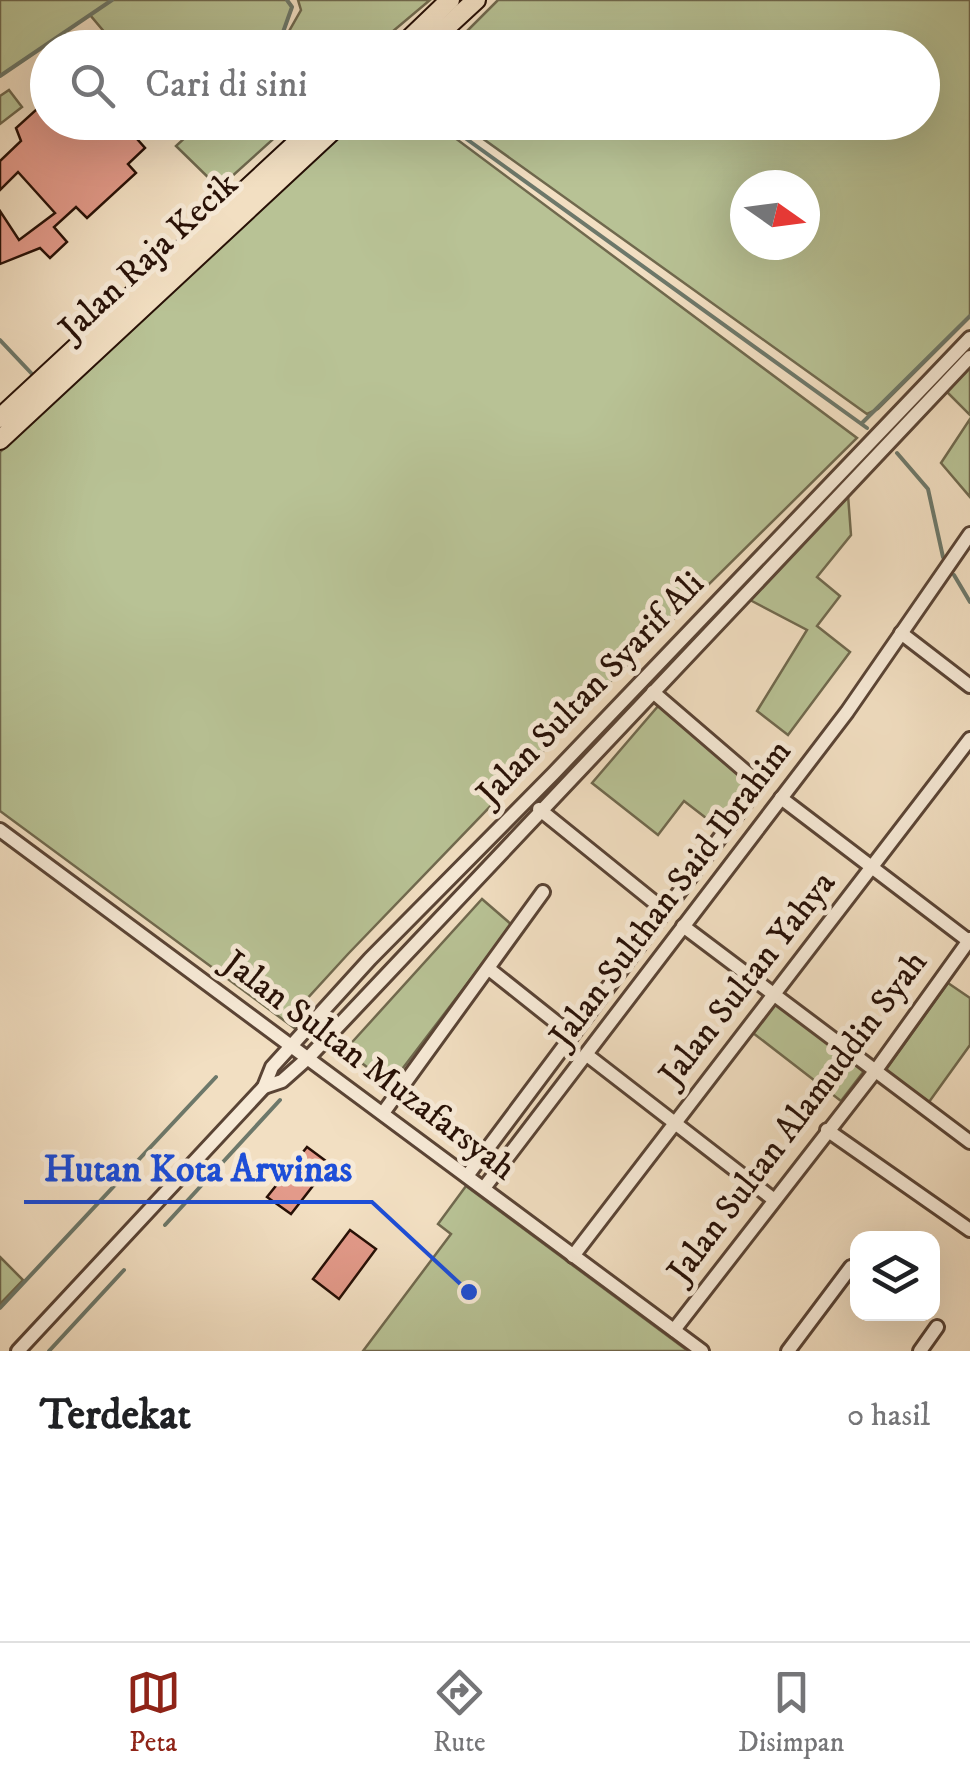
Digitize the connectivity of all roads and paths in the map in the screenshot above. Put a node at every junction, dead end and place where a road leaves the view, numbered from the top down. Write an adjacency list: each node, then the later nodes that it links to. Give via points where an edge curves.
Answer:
1 (476, 0): 4 (main road)
2 (445, 2): 3 (main road)
3 (418, 30)
4 (444, 30)
5 (302, 140): 7 (main road, Jalan Raja Kecik)
6 (320, 140): 7 (main road, Jalan Raja Kecik)
7 (228, 216): 10 (main road, Jalan Raja Kecik); 11 (main road, Jalan Raja Kecik)
8 (970, 338): 12 (street, Jalan Sultan Syarif Ali)
9 (970, 357): 13 (street, Jalan Sultan Syarif Ali)
10 (0, 418)
11 (0, 440)
12 (847, 462): 13 (street); 30 (street, Jalan Sultan Syarif Ali)
13 (860, 474): 17 (street, Jalan Sultan Syarif Ali)
14 (970, 534): 15 (street, Jalan Sulthan Said Ibrahim)
15 (901, 633): 16 (street); 19 (street, Jalan Sulthan Said Ibrahim)
16 (970, 686)
17 (653, 692): 20 (street, Jalan Sultan Syarif Ali); 24 (street, via 760,784)
18 (970, 739): 22 (street, Jalan Sultan Yahya)
19 (782, 798): 22 (street); 25 (street, Jalan Sulthan Said Ibrahim)
20 (539, 809): 24 (street); 32 (street, Jalan Sultan Syarif Ali)
21 (0, 830): 30 (street, Jalan Sultan Muzafarsyah)
22 (873, 866): 26 (street); 28 (street, Jalan Sultan Yahya)
23 (543, 892): 27 (street)
24 (664, 910): 29 (street)
25 (683, 926): 28 (street); 31 (street, Jalan Sulthan Said Ibrahim)
26 (970, 941): 33 (street, Jalan Sultan Alamuddin Syah)
27 (489, 969): 29 (street); 35 (street)
28 (775, 997): 33 (street); 36 (street, Jalan Sultan Yahya)
29 (572, 1035): 39 (street)
30 (294, 1045): 32 (street, Jalan Sultan Muzafarsyah); 34 (street, Jalan Sultan Syarif Ali, via 272,1067)
31 (586, 1055): 36 (street); 40 (street, Jalan Sulthan Said Ibrahim)
32 (308, 1057): 34 (street, Jalan Sultan Syarif Ali, via 282,1082); 35 (street, Jalan Sultan Muzafarsyah)
33 (876, 1070): 37 (street, Jalan Sultan Alamuddin Syah); 38 (street)
34 (264, 1087): 47 (street, Jalan Sultan Syarif Ali)
35 (383, 1113): 39 (street, Jalan Sultan Muzafarsyah)
36 (677, 1120): 41 (street); 43 (street, Jalan Sultan Yahya)
37 (828, 1130): 41 (street, Jalan Sultan Alamuddin Syah); 42 (street)
38 (970, 1142)
39 (467, 1176): 40 (street, Jalan Sultan Muzafarsyah)
40 (484, 1188): 43 (street, Jalan Sultan Muzafarsyah)
41 (773, 1199): 46 (street, Jalan Sultan Alamuddin Syah)
42 (970, 1230)
43 (574, 1256): 46 (street, Jalan Sultan Muzafarsyah)
44 (850, 1268): 49 (street)
45 (937, 1327): 50 (street)
46 (674, 1330): 48 (street, Jalan Sultan Muzafarsyah)
47 (18, 1351)
48 (702, 1351)
49 (788, 1351)
50 (920, 1351)

